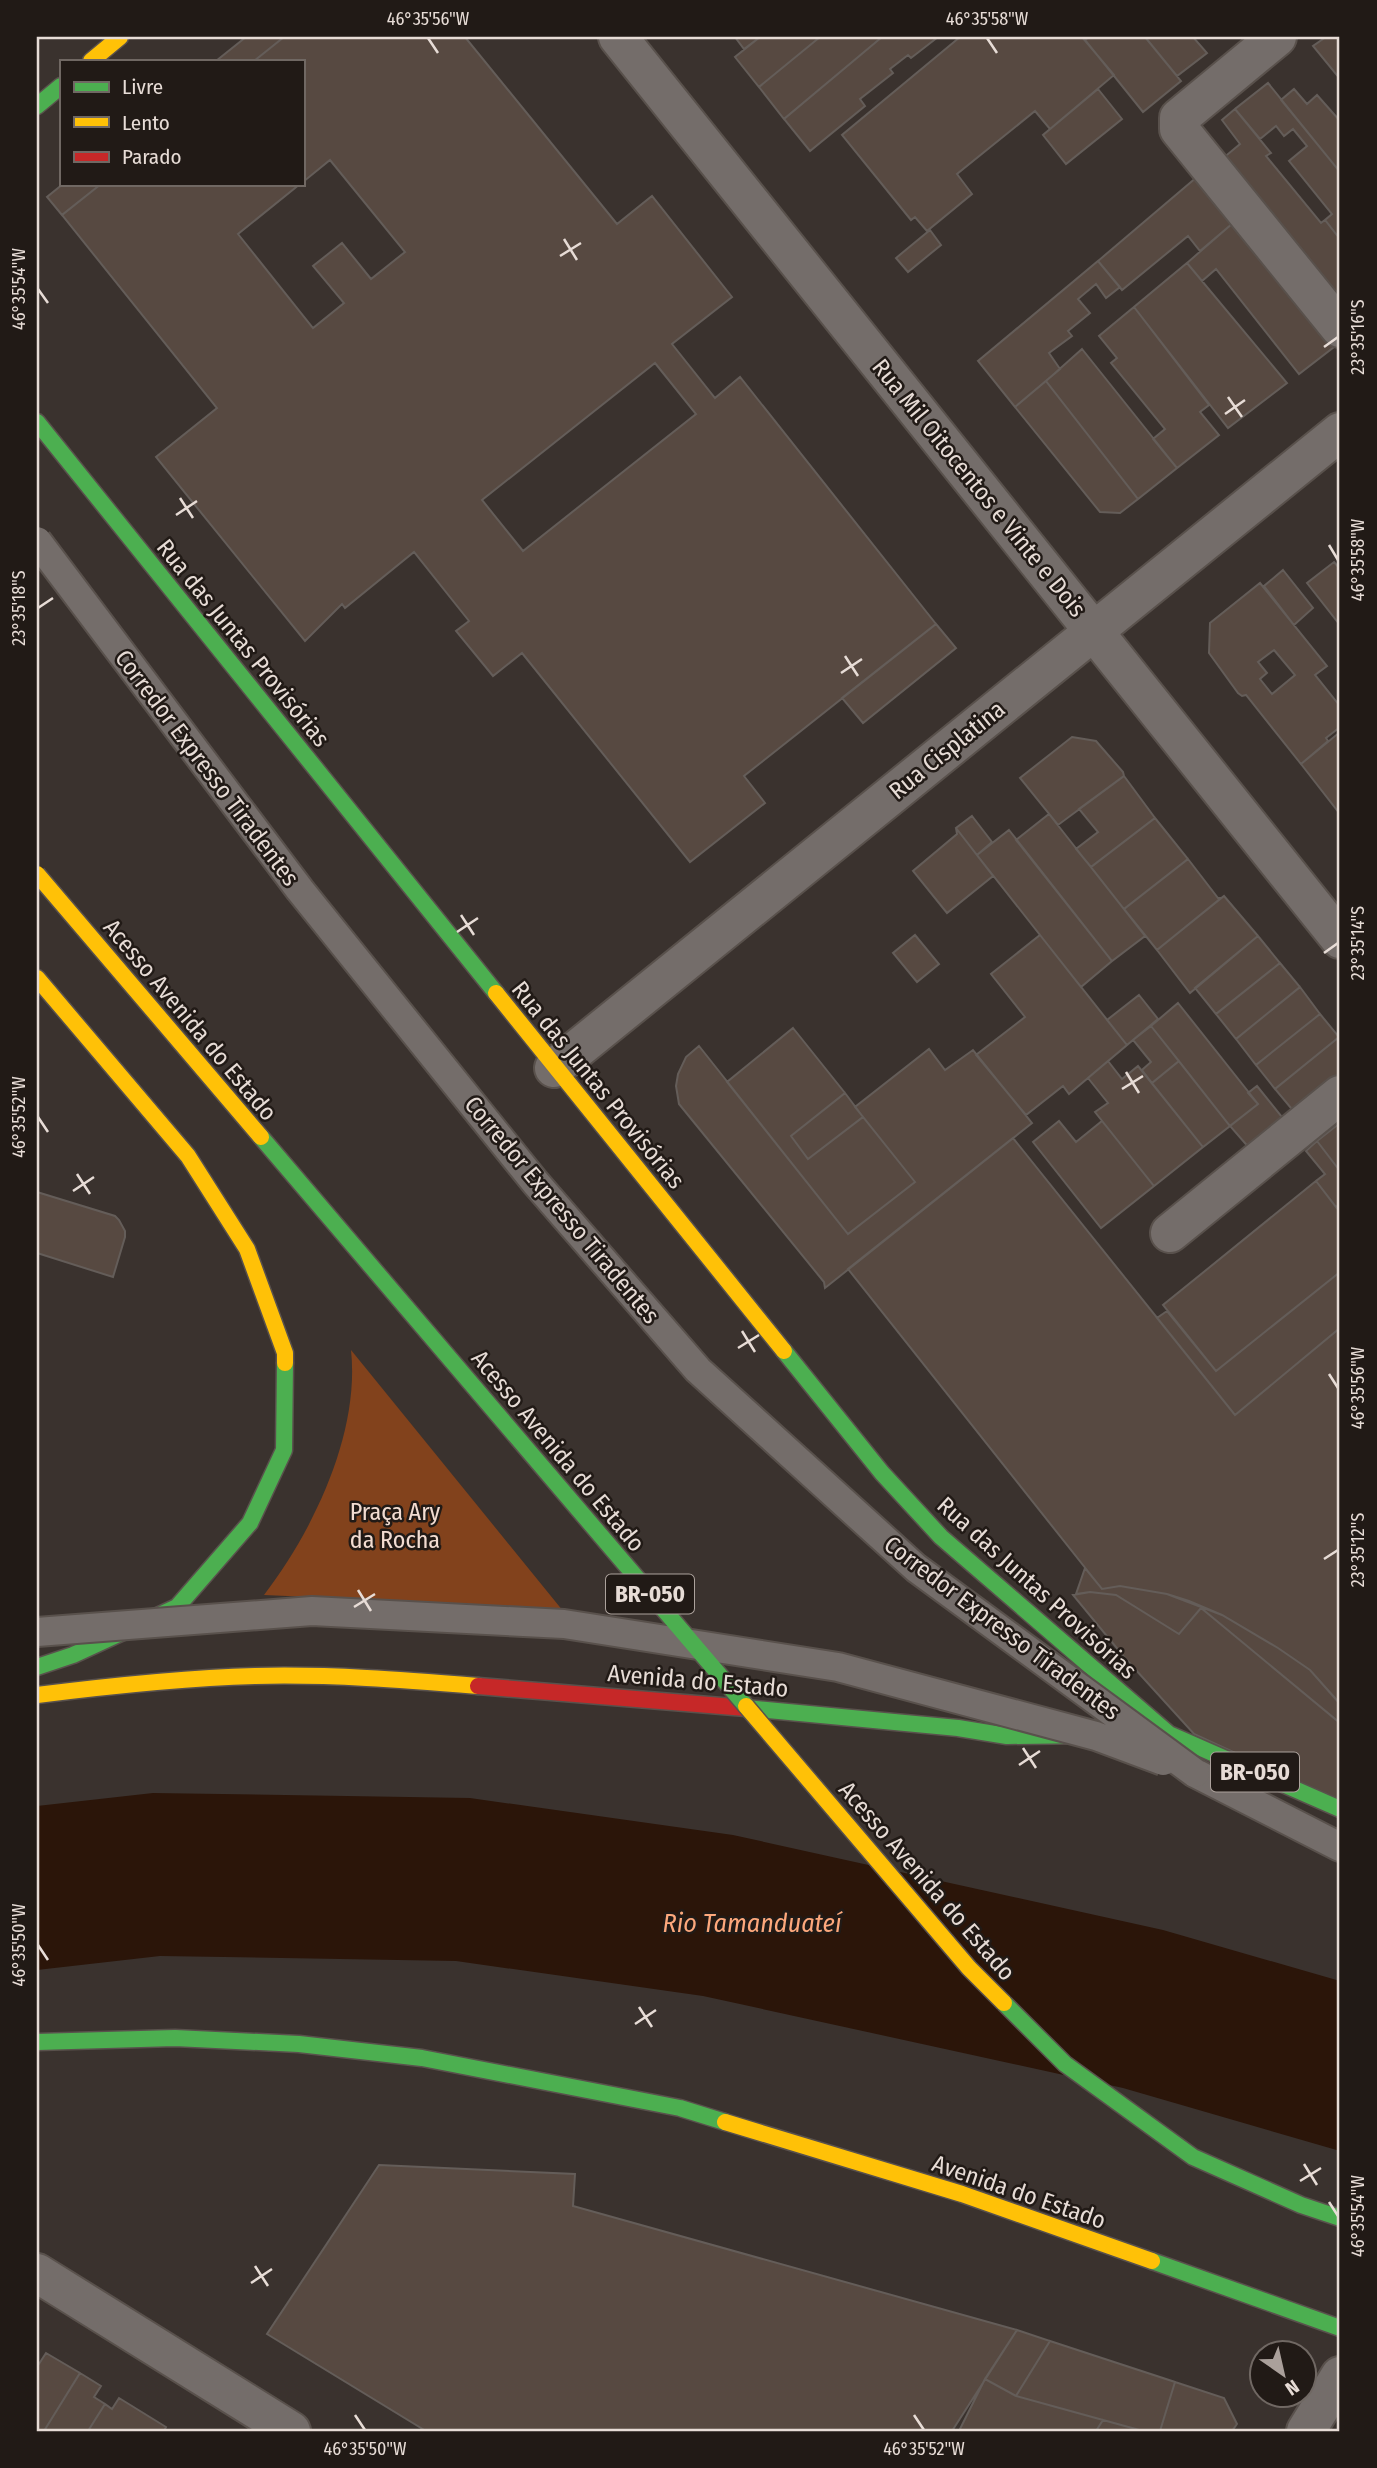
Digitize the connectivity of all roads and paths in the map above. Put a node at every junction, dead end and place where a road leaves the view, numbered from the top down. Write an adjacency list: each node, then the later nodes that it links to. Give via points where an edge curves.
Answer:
1 (120, 37): 4 (main road)
2 (618, 37): 11 (street, Rua Mil Oitocentos e Vinte e Dois)
3 (1277, 37): 7 (street, via 1179,118 1179,129)
4 (92, 60)
5 (60, 87): 6 (main road)
6 (37, 106)
7 (1340, 328)
8 (37, 422): 15 (main road, Rua das Juntas Provisórias / BR-050)
9 (1340, 432): 11 (street, Rua Cisplatina)
10 (37, 541): 22 (lane, Corredor Expresso Tiradentes, bridge, via 308,900 535,1182 698,1370 916,1568)
11 (1093, 631): 13 (street, Rua Mil Oitocentos e Vinte e Dois); 15 (street, Rua Cisplatina)
12 (37, 874): 26 (main road, Acesso Avenida do Estado / BR-050, bridge, via 968,1968 1065,2064 1193,2157)
13 (1340, 939)
14 (37, 978): 19 (main road, via 188,1156 247,1249 285,1353 284,1450 250,1523 177,1607)
15 (554, 1068): 21 (main road, Rua das Juntas Provisórias / BR-050, via 882,1473 940,1537)
16 (1340, 1095): 17 (street)
17 (1170, 1233)
18 (37, 1632): 22 (lane, Corredor Expresso Tiradentes, bridge, via 312,1611 564,1624 838,1667 1096,1736)
19 (37, 1667)
20 (37, 1695): 21 (main road, Avenida do Estado, via 255,1676 389,1679 665,1700 958,1728 1007,1737)
21 (1169, 1734): 23 (main road, Avenida do Estado / BR-050)
22 (1195, 1773): 24 (lane, Corredor Expresso Tiradentes)
23 (1340, 1809)
24 (1340, 1847)
25 (37, 2042): 28 (main road, Avenida do Estado, via 175,2038 299,2044 422,2058 680,2108 962,2194)
26 (1340, 2218)
27 (37, 2273): 30 (street)
28 (1340, 2328)
29 (1340, 2376): 31 (street)
30 (291, 2431)
31 (1306, 2431)

